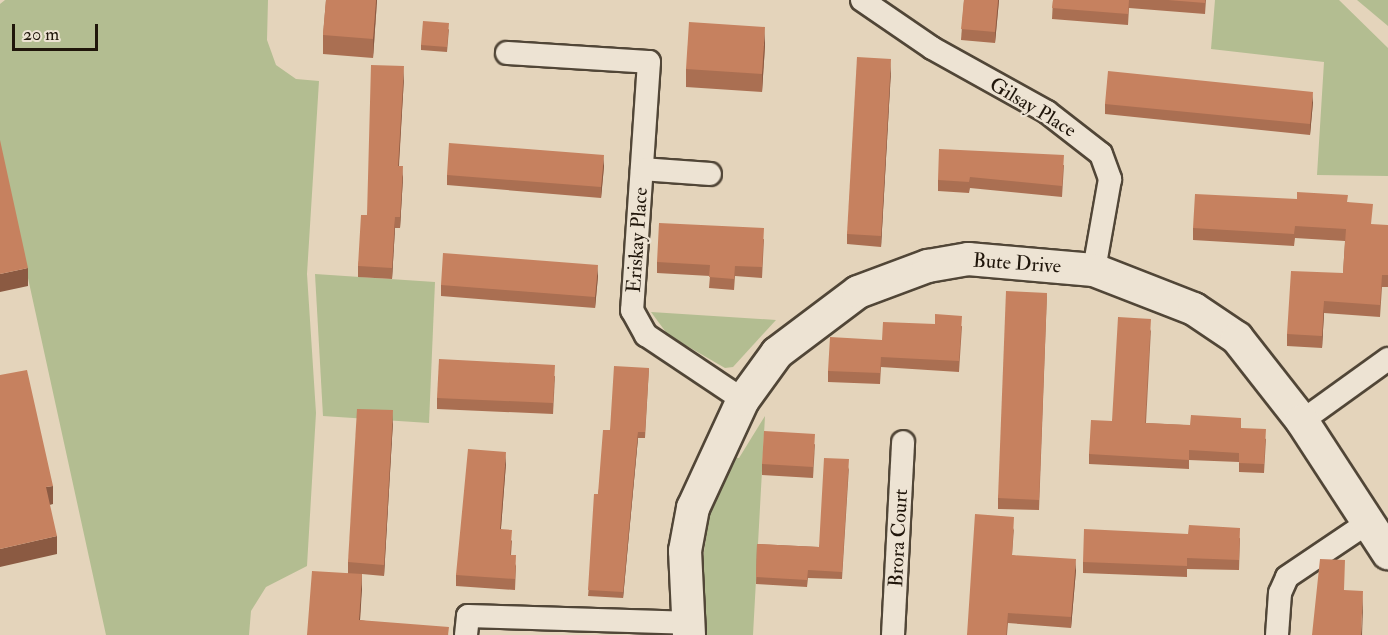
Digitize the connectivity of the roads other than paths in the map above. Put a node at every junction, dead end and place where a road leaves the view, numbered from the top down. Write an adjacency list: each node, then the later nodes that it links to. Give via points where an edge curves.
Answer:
1 (862, 0): 5 (street, Gilsay Place, via 932,48 1047,112 1101,154 1110,179)
2 (507, 52): 3 (street, Eriskay Place, via 648,62)
3 (642, 169): 4 (street, Eriskay Place); 7 (street, Eriskay Place, via 632,310 646,335)
4 (710, 174)
5 (1094, 270): 7 (street, Bute Drive, via 968,259 899,274 858,292 807,325 777,353); 8 (street, Bute Drive, via 1194,309 1238,338)
6 (1388, 359): 8 (street)
7 (742, 400): 12 (street, Bute Drive, via 693,508 685,551)
8 (1302, 421): 10 (street, Bute Drive)
9 (903, 442): 14 (street, Brora Court)
10 (1367, 523): 11 (street, Bute Drive); 15 (street, via 1287,578 1280,593)
11 (1388, 553)
12 (688, 629): 13 (street, via 468,616)
13 (466, 635)
14 (893, 635)
15 (1277, 635)

